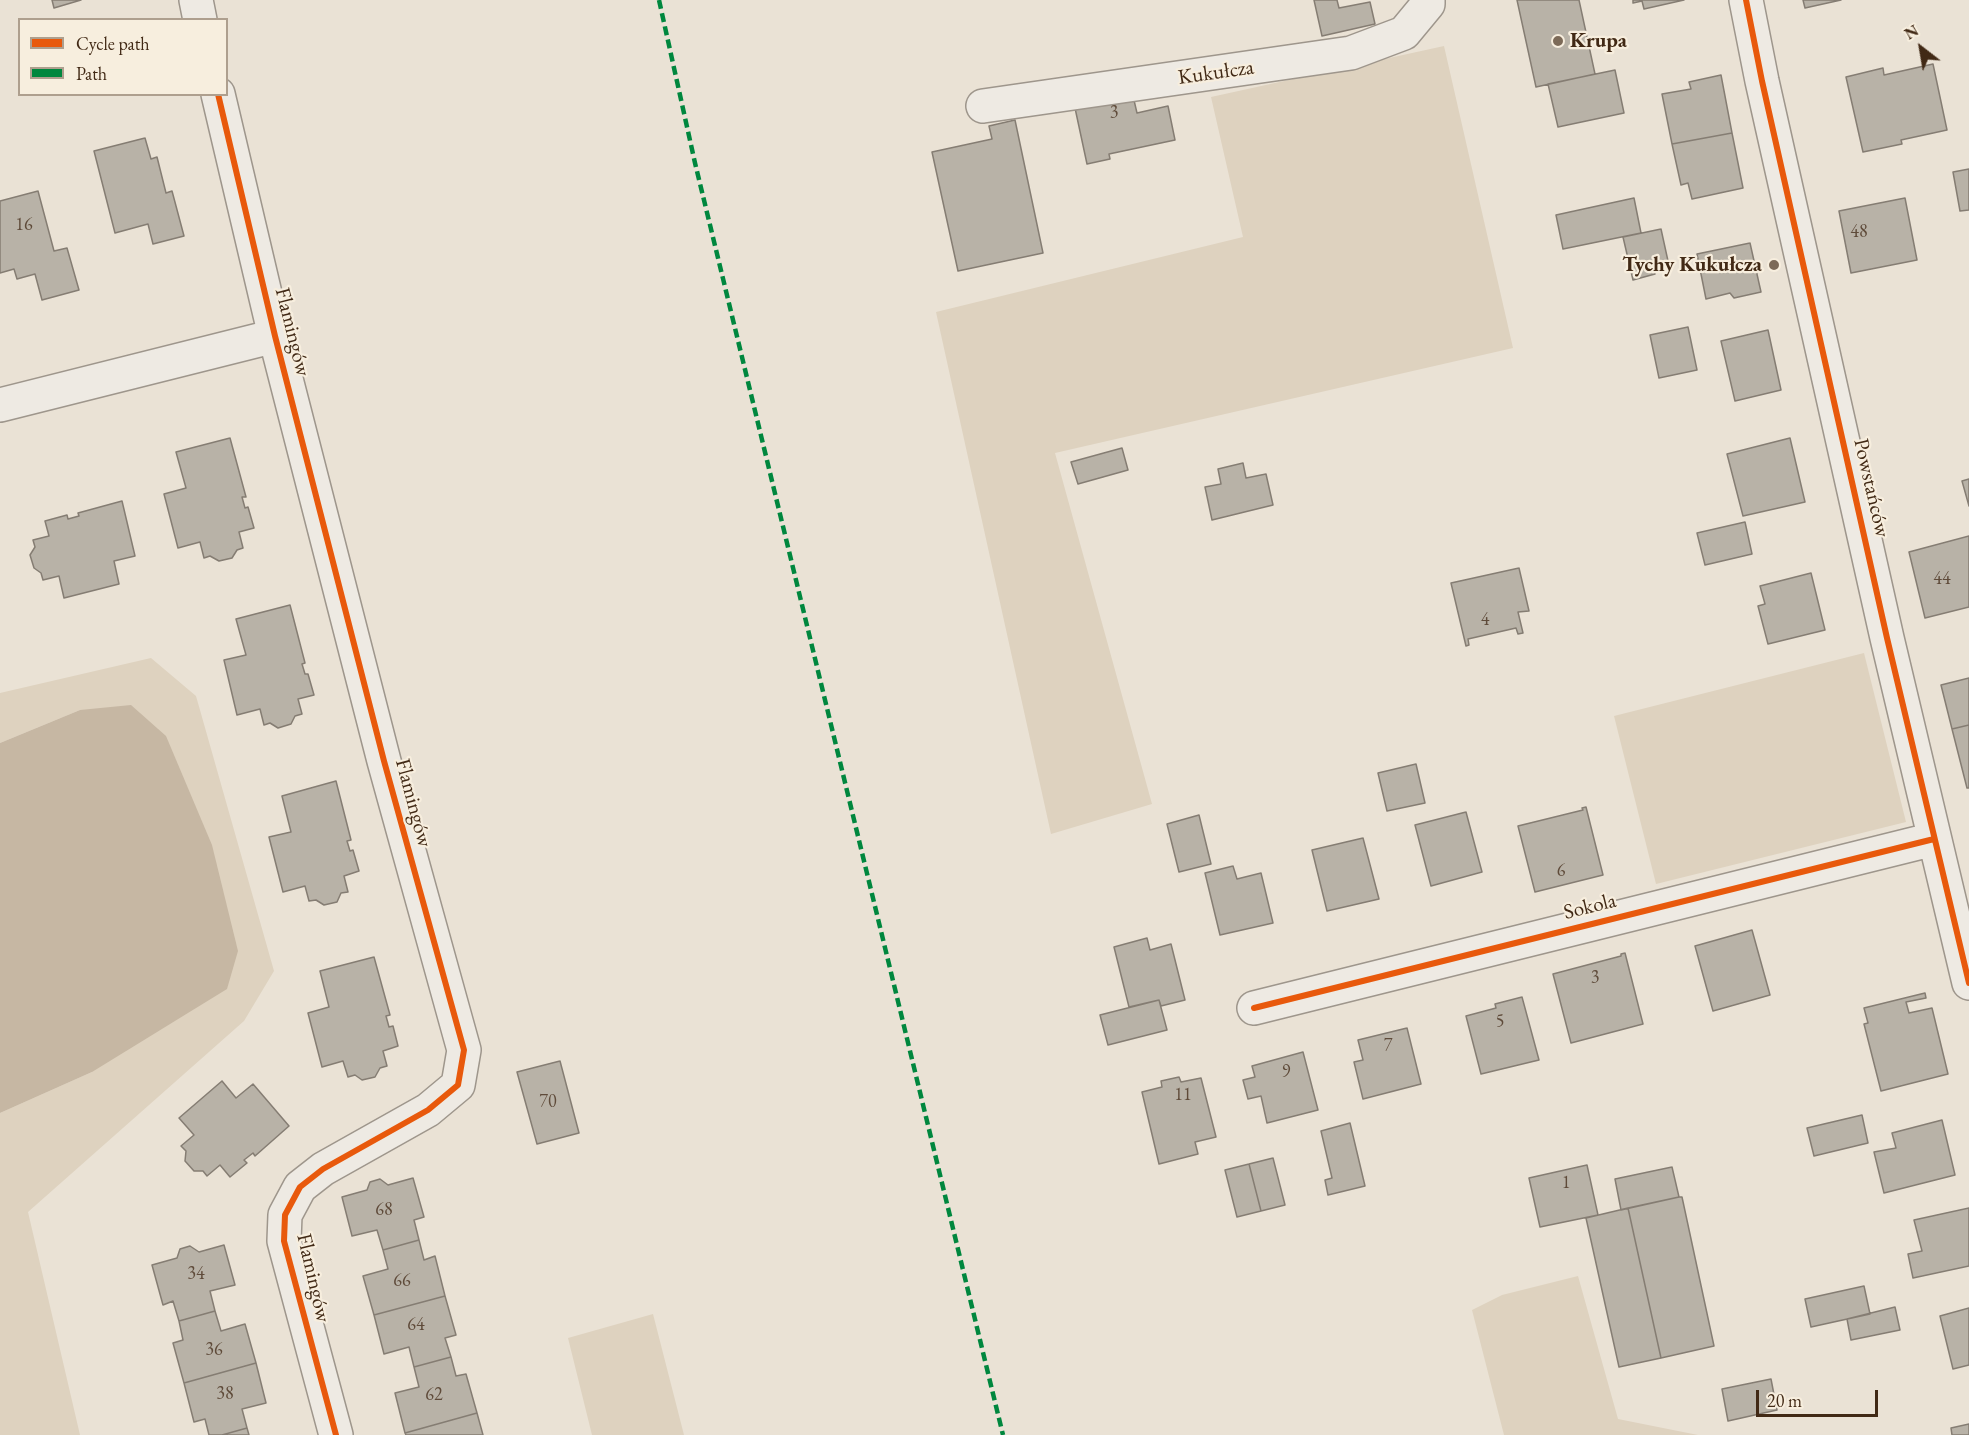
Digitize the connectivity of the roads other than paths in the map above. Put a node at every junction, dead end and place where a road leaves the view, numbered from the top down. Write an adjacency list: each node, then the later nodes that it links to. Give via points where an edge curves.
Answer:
1 (196, 0): 4 (street)
2 (1428, 0): 6 (street, Kukułcza, via 1404,33 1351,53)
3 (1746, 0): 9 (street, Powstańców)
4 (200, 18)
5 (218, 96): 7 (street, Flamingów)
6 (983, 106)
7 (275, 336): 8 (street, Flamingów); 12 (street, Flamingów, via 384,761 464,1050 458,1085 428,1110 323,1168 300,1187 285,1215 284,1241)
8 (0, 405)
9 (1934, 839): 10 (street, Powstańców); 11 (street, Sokola)
10 (1969, 982)
11 (1254, 1008)
12 (336, 1435)

